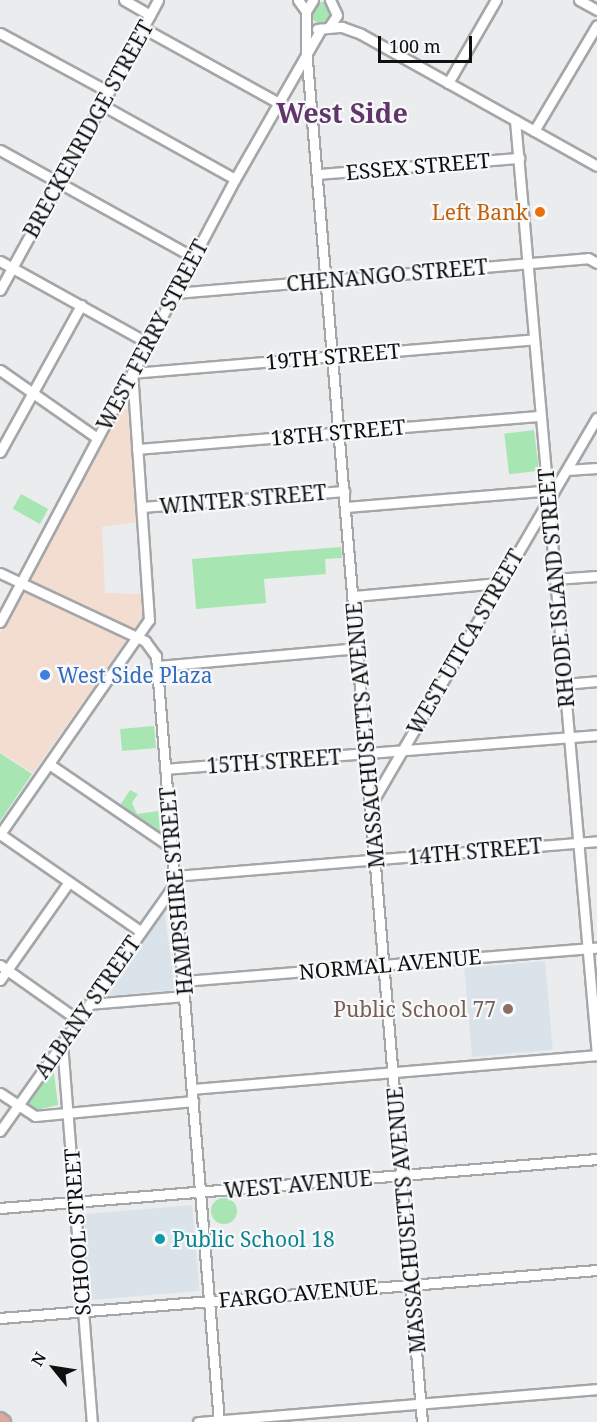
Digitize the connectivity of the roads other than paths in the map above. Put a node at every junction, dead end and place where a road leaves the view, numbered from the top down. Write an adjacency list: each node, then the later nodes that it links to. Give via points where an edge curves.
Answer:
1 (124, 0): 10 (street)
2 (158, 0): 10 (street, BRECKENRIDGE STREET)
3 (298, 0): 9 (street)
4 (313, 0): 9 (street)
5 (496, 0): 18 (street)
6 (579, 0): 8 (street)
7 (335, 4): 14 (street, WEST FERRY STREET); 16 (street)
8 (597, 10)
9 (306, 11): 11 (street, WEST FERRY STREET)
10 (150, 15): 13 (street, BRECKENRIDGE STREET)
11 (308, 22): 14 (street); 17 (street, WEST FERRY STREET)
12 (597, 25): 23 (street)
13 (143, 28): 19 (street, BRECKENRIDGE STREET); 20 (street)
14 (325, 28): 16 (street); 17 (street, WEST FERRY STREET)
15 (0, 33): 19 (street)
16 (361, 34): 18 (street)
17 (306, 49): 20 (street, WEST FERRY STREET); 27 (street, MASSACHUSETTS AVENUE)
18 (448, 83): 22 (street)
19 (109, 92): 21 (street, BRECKENRIDGE STREET)
20 (277, 102): 28 (street, WEST FERRY STREET)
21 (102, 105): 28 (street); 29 (street, BRECKENRIDGE STREET)
22 (515, 120): 23 (street); 25 (street, RHODE ISLAND STREET)
23 (534, 131): 26 (street)
24 (0, 150): 29 (street)
25 (519, 158): 27 (street, ESSEX STREET); 33 (street, RHODE ISLAND STREET)
26 (597, 166)
27 (318, 174): 35 (street, MASSACHUSETTS AVENUE)
28 (235, 179): 30 (street, WEST FERRY STREET)
29 (58, 182): 30 (street); 34 (street, BRECKENRIDGE STREET)
30 (193, 257): 37 (street, WEST FERRY STREET)
31 (0, 261): 34 (street)
32 (597, 263): 33 (street, CHENANGO STREET, via 588,258)
33 (527, 264): 35 (street, CHENANGO STREET); 39 (street, RHODE ISLAND STREET)
34 (12, 268): 36 (street, BRECKENRIDGE STREET); 38 (street)
35 (327, 280): 37 (street, CHENANGO STREET); 41 (street, MASSACHUSETTS AVENUE)
36 (0, 290)
37 (175, 293): 40 (street, WEST FERRY STREET)
38 (81, 305): 40 (street); 44 (street)
39 (534, 339): 41 (street, 19TH STREET); 45 (street, RHODE ISLAND STREET)
40 (148, 343): 43 (street, WEST FERRY STREET)
41 (333, 356): 43 (street, 19TH STREET); 47 (street, MASSACHUSETTS AVENUE)
42 (0, 370): 44 (street)
43 (132, 373): 48 (street, WEST FERRY STREET); 49 (street)
44 (32, 393): 48 (street); 50 (street)
45 (540, 416): 47 (street, 18TH STREET); 54 (street, RHODE ISLAND STREET)
46 (597, 418): 52 (street, WEST UTICA STREET)
47 (339, 431): 49 (street, 18TH STREET); 53 (street, MASSACHUSETTS AVENUE)
48 (97, 438): 60 (street, WEST FERRY STREET)
49 (137, 449): 55 (street)
50 (0, 452)
51 (597, 468): 52 (street)
52 (567, 470): 54 (street, WEST UTICA STREET)
53 (344, 491): 55 (street, WINTER STREET); 56 (street, MASSACHUSETTS AVENUE)
54 (550, 496): 56 (street, via 541,491); 59 (street, RHODE ISLAND STREET); 61 (street, WEST UTICA STREET)
55 (142, 507): 64 (street, via 151,612)
56 (346, 507): 62 (street, MASSACHUSETTS AVENUE)
57 (0, 573): 60 (street)
58 (597, 576): 59 (street)
59 (554, 579): 68 (street, RHODE ISLAND STREET)
60 (21, 583): 63 (street, WEST FERRY STREET); 64 (street)
61 (500, 584): 62 (street); 71 (street, WEST UTICA STREET)
62 (353, 596): 65 (street, MASSACHUSETTS AVENUE)
63 (0, 622)
64 (137, 638): 66 (street, HAMPSHIRE STREET, via 154,649); 73 (street)
65 (357, 648): 66 (street); 72 (street, MASSACHUSETTS AVENUE)
66 (157, 666): 74 (street, HAMPSHIRE STREET)
67 (597, 681): 68 (street)
68 (564, 684): 70 (street, RHODE ISLAND STREET)
69 (597, 735): 70 (street, 15TH STREET)
70 (568, 737): 71 (street, 15TH STREET); 78 (street, RHODE ISLAND STREET)
71 (401, 751): 72 (street, 15TH STREET); 75 (street, WEST UTICA STREET)
72 (366, 754): 74 (street, 15TH STREET); 75 (street, MASSACHUSETTS AVENUE)
73 (49, 764): 76 (street); 79 (street)
74 (165, 769): 79 (street, HAMPSHIRE STREET)
75 (370, 804): 80 (street, MASSACHUSETTS AVENUE)
76 (0, 834): 82 (street)
77 (597, 841): 78 (street, 14TH STREET)
78 (579, 842): 80 (street, 14TH STREET); 84 (street, RHODE ISLAND STREET)
79 (172, 848): 81 (street, HAMPSHIRE STREET)
80 (375, 859): 81 (street, 14TH STREET); 85 (street, MASSACHUSETTS AVENUE)
81 (175, 880): 83 (street, ALBANY STREET); 88 (street, HAMPSHIRE STREET)
82 (69, 882): 83 (street); 86 (street)
83 (140, 931): 90 (street, ALBANY STREET)
84 (592, 948): 85 (street, NORMAL AVENUE); 93 (street, RHODE ISLAND STREET)
85 (384, 964): 88 (street, NORMAL AVENUE); 94 (street, MASSACHUSETTS AVENUE)
86 (4, 967): 87 (street); 91 (street)
87 (0, 980)
88 (183, 981): 89 (street, HAMPSHIRE STREET)
89 (184, 996): 90 (street); 95 (street, HAMPSHIRE STREET)
90 (89, 1004): 91 (street, ALBANY STREET)
91 (78, 1020): 92 (street, ALBANY STREET)
92 (62, 1043): 98 (street, ALBANY STREET); 99 (street, SCHOOL STREET)
93 (597, 1055): 94 (street)
94 (393, 1072): 95 (street); 102 (street, MASSACHUSETTS AVENUE)
95 (192, 1089): 97 (street, HAMPSHIRE STREET)
96 (0, 1093): 98 (street)
97 (193, 1101): 99 (street); 103 (street, HAMPSHIRE STREET)
98 (18, 1106): 99 (street, via 35,1116); 100 (street, ALBANY STREET)
99 (68, 1114): 104 (street, SCHOOL STREET)
100 (0, 1131)
101 (597, 1159): 102 (street, WEST AVENUE)
102 (402, 1174): 103 (street, WEST AVENUE); 107 (street, MASSACHUSETTS AVENUE)
103 (200, 1193): 104 (street, WEST AVENUE); 108 (street, HAMPSHIRE STREET)
104 (75, 1203): 105 (street, WEST AVENUE); 109 (street, SCHOOL STREET)
105 (0, 1208)
106 (597, 1270): 107 (street, FARGO AVENUE)
107 (412, 1283): 108 (street, FARGO AVENUE); 112 (street, MASSACHUSETTS AVENUE)
108 (209, 1300): 109 (street, FARGO AVENUE); 114 (street, HAMPSHIRE STREET)
109 (82, 1310): 110 (street, FARGO AVENUE); 116 (street, SCHOOL STREET)
110 (0, 1318)
111 (597, 1389): 112 (street)
112 (421, 1402): 114 (street); 118 (street, MASSACHUSETTS AVENUE)
113 (0, 1419): 115 (main road)
114 (219, 1421): 117 (street)
115 (4, 1422)
116 (92, 1422)
117 (198, 1422)
118 (423, 1422)

